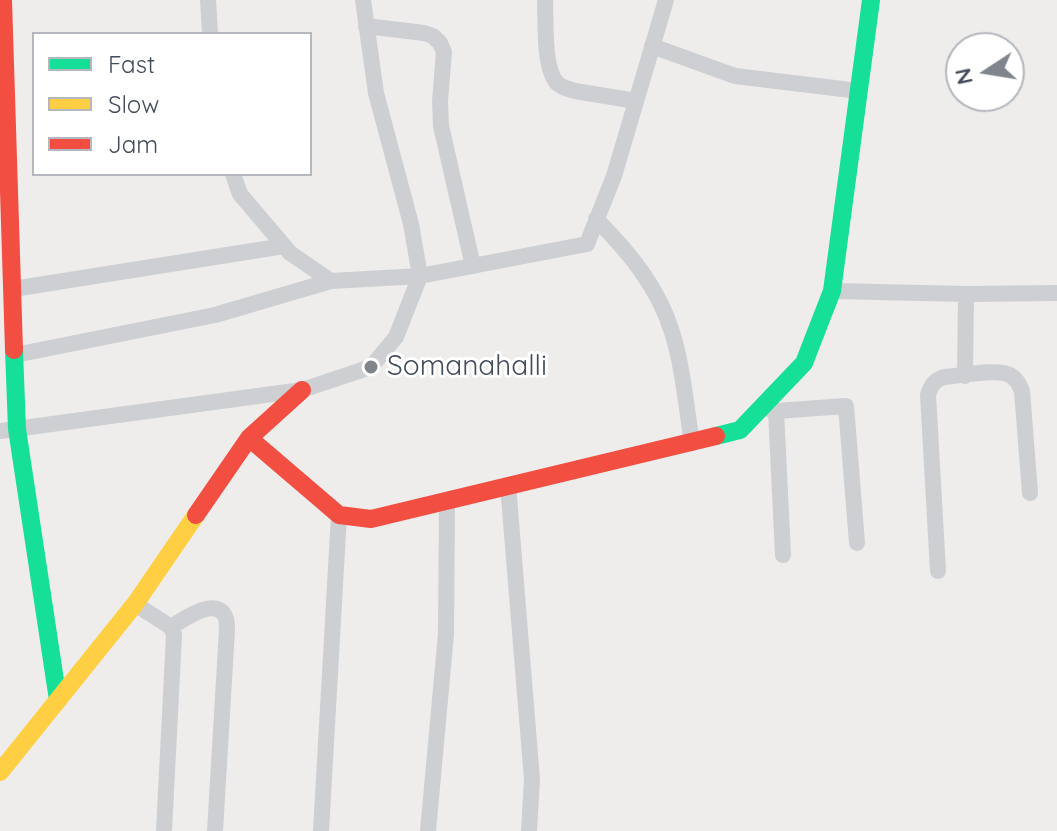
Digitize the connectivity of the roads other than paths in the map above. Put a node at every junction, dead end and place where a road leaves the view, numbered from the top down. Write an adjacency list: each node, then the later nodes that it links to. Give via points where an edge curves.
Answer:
1 (3, 0): 18 (street)
2 (208, 0): 8 (street)
3 (363, 0): 7 (street)
4 (545, 0): 11 (street, via 549,62 557,83)
5 (666, 0): 9 (street)
6 (871, 0): 10 (street)
7 (366, 26): 15 (street, via 424,33 440,43 441,126); 16 (street, via 376,93)
8 (210, 32)
9 (652, 46): 10 (street, via 735,76); 11 (street)
10 (859, 91): 19 (street)
11 (636, 101): 13 (street)
12 (234, 176): 14 (street, via 240,194)
13 (596, 219): 15 (street, via 587,244); 29 (street, via 638,265 667,319)
14 (284, 246): 17 (street); 18 (street)
15 (473, 266): 16 (street)
16 (420, 276): 17 (street); 25 (street, via 396,337 371,367)
17 (331, 281): 23 (street, via 215,315)
18 (13, 289): 22 (street)
19 (832, 291): 21 (street); 26 (street, via 804,363)
20 (1057, 293): 21 (street)
21 (966, 294): 24 (street)
22 (7, 328): 23 (street)
23 (15, 355): 27 (street)
24 (965, 376): 31 (street, via 1005,373 1019,383); 36 (street, via 936,380 928,395)
25 (302, 390): 27 (street); 28 (street)
26 (769, 409): 29 (street, via 740,430); 34 (street, via 846,406); 35 (street)
27 (9, 430): 39 (street)
28 (249, 438): 33 (street); 37 (street)
29 (692, 443): 30 (street)
30 (508, 485): 32 (street); 45 (street, via 532,779)
31 (1030, 493)
32 (447, 502): 33 (street, via 371,519); 44 (street, via 446,634)
33 (339, 515): 43 (street)
34 (857, 543)
35 (783, 555)
36 (938, 571)
37 (135, 604): 38 (street); 39 (street)
38 (171, 627): 41 (street); 42 (street, via 202,610 219,609 225,615)
39 (58, 700): 40 (street)
40 (0, 772)
41 (164, 831)
42 (215, 831)
43 (321, 831)
44 (428, 831)
45 (529, 831)

